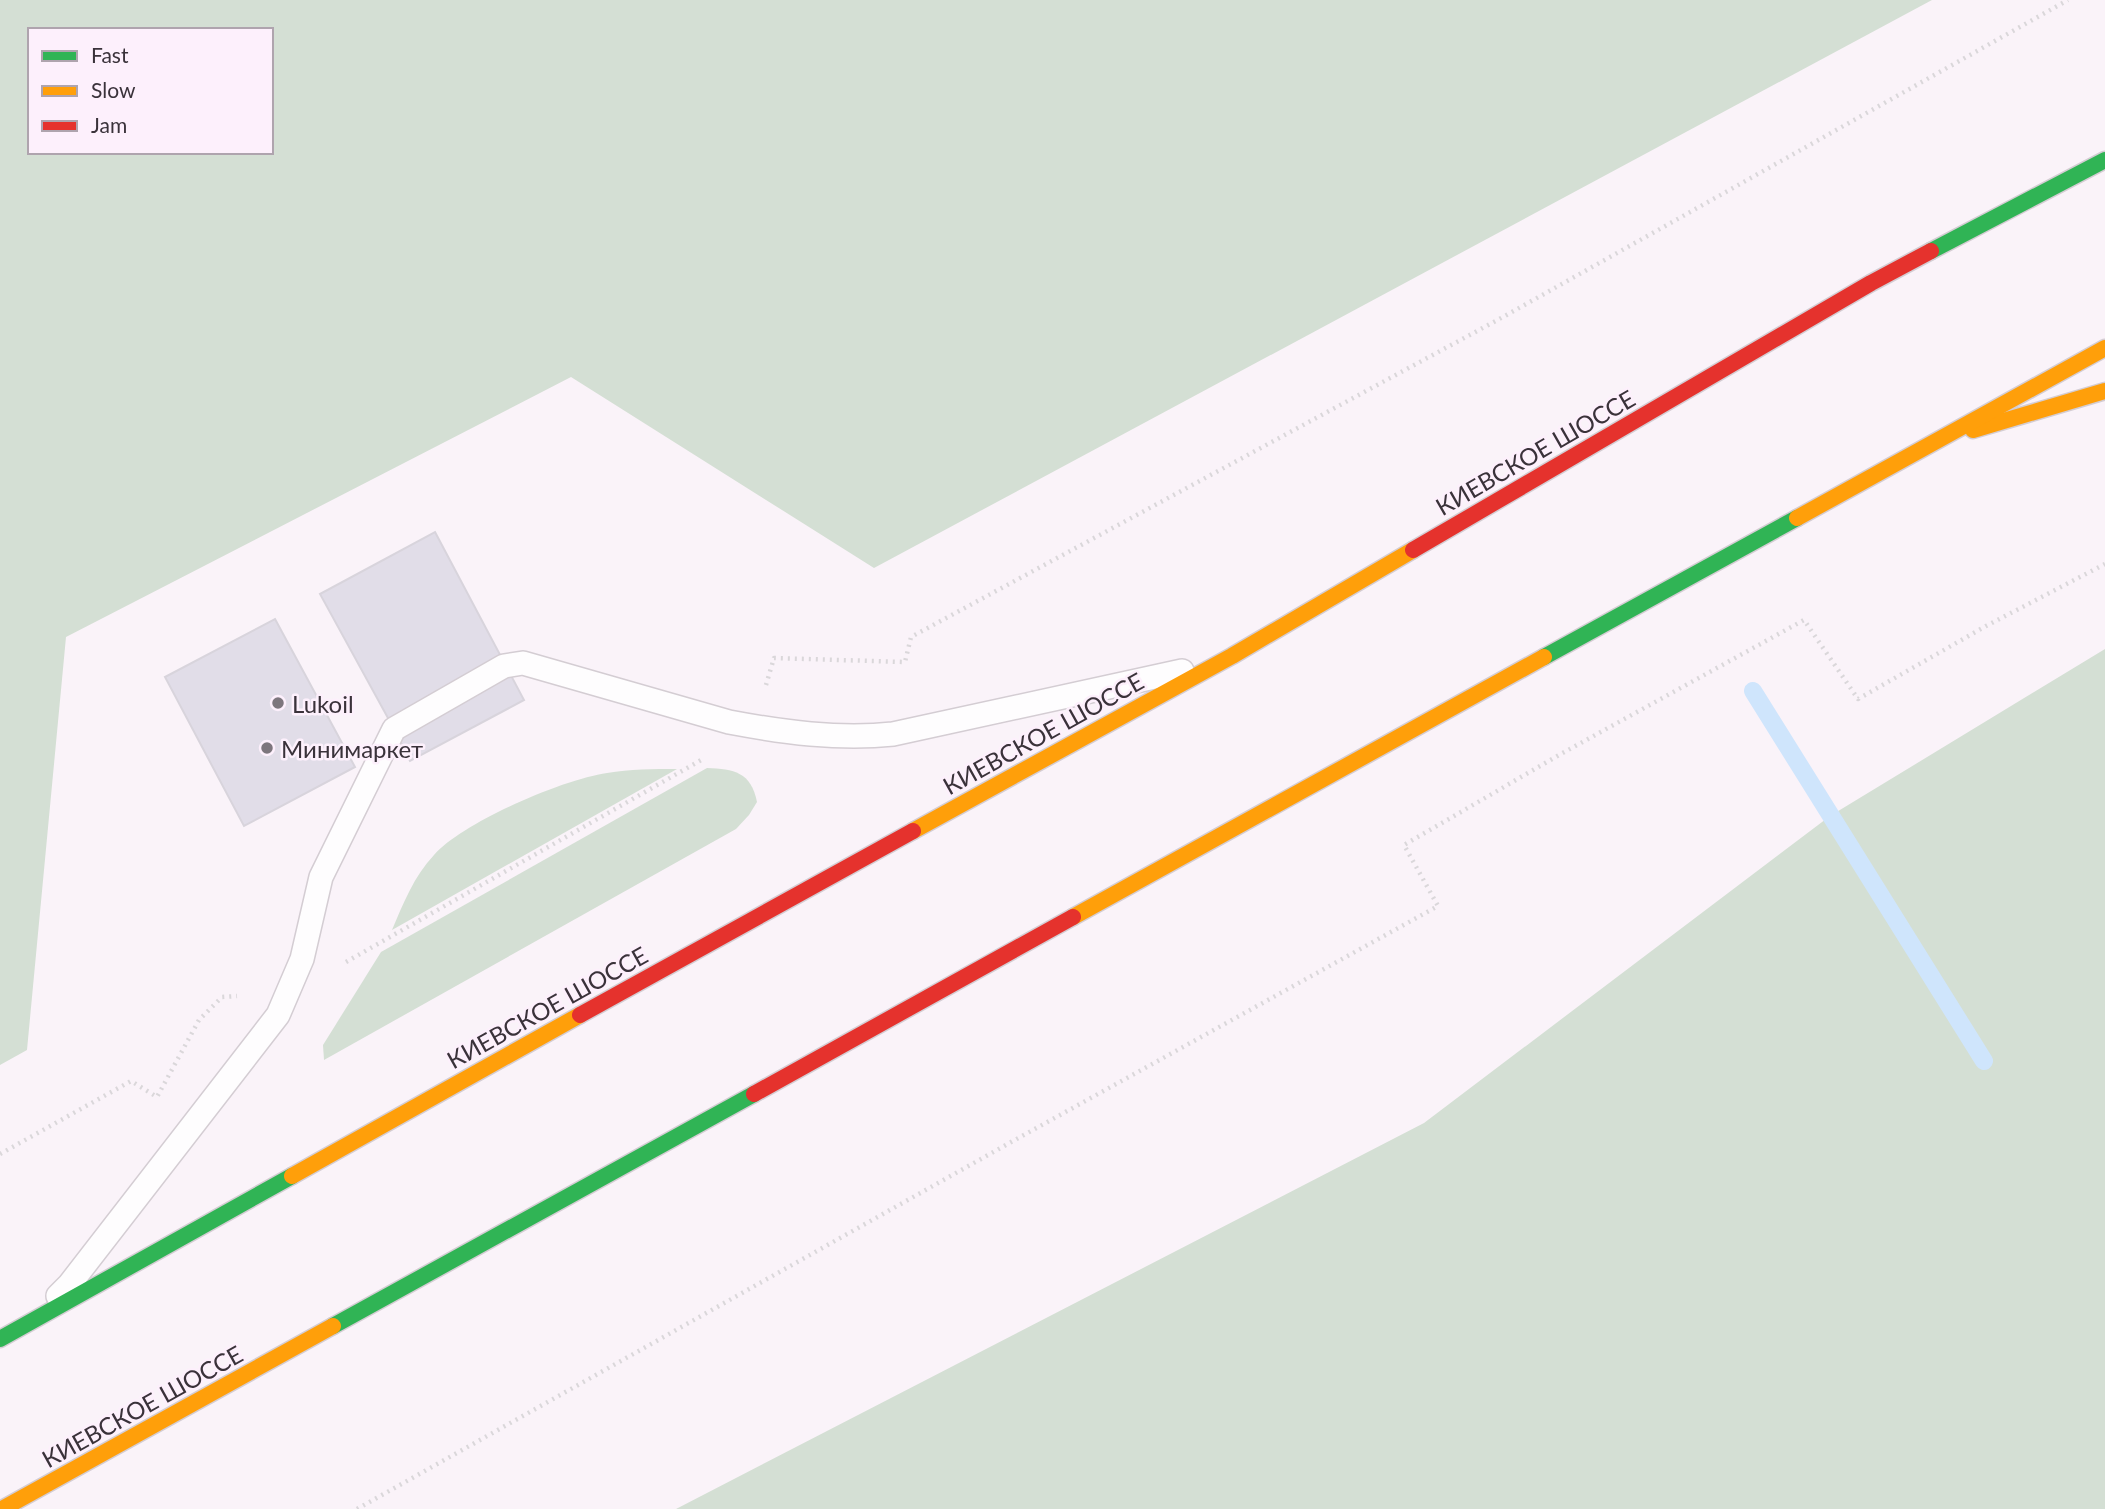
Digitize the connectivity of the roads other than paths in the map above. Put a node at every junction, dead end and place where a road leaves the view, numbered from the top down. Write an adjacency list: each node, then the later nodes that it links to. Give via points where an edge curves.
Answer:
1 (2105, 160): 5 (main road, КИЕВСКОЕ ШОССЕ, via 1871,283)
2 (2105, 348): 4 (main road, КИЕВСКОЕ ШОССЕ)
3 (2105, 391): 4 (main road)
4 (1941, 439): 8 (main road, КИЕВСКОЕ ШОССЕ)
5 (1232, 656): 6 (main road, КИЕВСКОЕ ШОССЕ); 6 (lane, via 1175,673 893,734 847,736 729,722 523,663 505,666 394,729 321,877 302,959 278,1015 77,1274)
6 (33, 1321): 7 (main road, КИЕВСКОЕ ШОССЕ)
7 (0, 1339)
8 (2, 1509)

